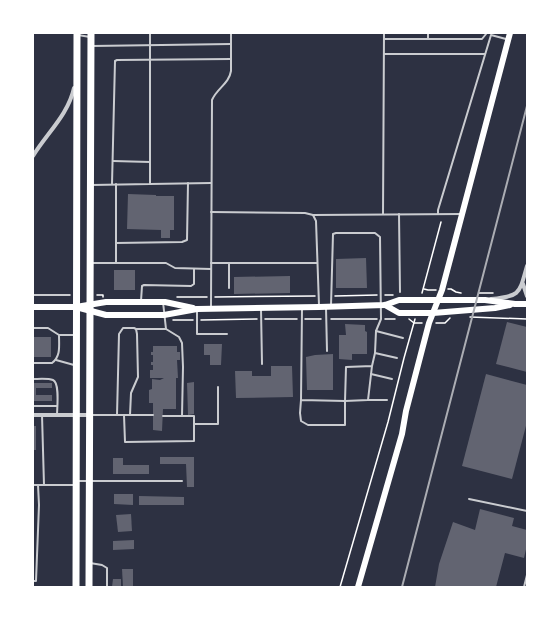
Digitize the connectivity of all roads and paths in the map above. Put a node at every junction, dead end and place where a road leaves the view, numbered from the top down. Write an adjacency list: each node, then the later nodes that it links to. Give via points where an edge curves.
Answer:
1 (77, 33): 8 (lane); 19 (main road)
2 (150, 33): 3 (lane); 8 (lane); 12 (lane)
3 (231, 33): 13 (lane)
4 (384, 33): 10 (lane)
5 (428, 33): 11 (lane)
6 (486, 33): 7 (lane); 11 (lane, via 482,39)
7 (491, 34): 9 (lane); 16 (lane)
8 (91, 35): 14 (main road)
9 (509, 36): 33 (main road)
10 (384, 39): 11 (lane); 15 (lane)
11 (428, 39)
12 (150, 44): 13 (lane); 14 (lane); 18 (lane)
13 (231, 44): 17 (lane)
14 (91, 46): 28 (main road)
15 (384, 54): 16 (lane); 30 (lane)
16 (485, 54): 32 (lane)
17 (231, 59): 18 (lane); 24 (lane, via 230,77 212,100)
18 (150, 60): 21 (lane, via 115,61); 22 (lane)
19 (77, 76): 20 (street, via 73,93 62,115); 51 (main road)
20 (33, 156)
21 (112, 162): 22 (lane); 25 (lane)
22 (150, 162): 27 (lane)
23 (188, 183): 24 (lane); 27 (lane); 36 (lane, via 187,240)
24 (212, 183): 29 (lane)
25 (112, 184): 26 (lane); 28 (lane)
26 (116, 184): 27 (lane); 36 (lane)
27 (150, 184)
28 (90, 185): 37 (main road)
29 (211, 212): 34 (lane); 39 (lane)
30 (383, 214): 31 (lane); 34 (lane)
31 (399, 214): 32 (lane); 47 (lane)
32 (438, 214): 33 (lane)
33 (462, 214): 62 (main road)
34 (313, 215): 41 (lane, via 316,221)
35 (441, 222): 61 (path, via 424,293)
36 (116, 243): 38 (lane)
37 (90, 263): 38 (lane); 52 (main road)
38 (116, 263): 43 (lane, via 166,263 175,268)
39 (211, 263): 40 (lane); 44 (lane)
40 (229, 263): 41 (lane); 46 (lane)
41 (317, 263): 55 (lane)
42 (527, 266): 45 (street)
43 (194, 268): 44 (lane); 64 (lane, via 194,284 191,286 144,285 141,289)
44 (211, 269): 59 (lane)
45 (523, 283): 57 (street); 63 (street, via 515,294)
46 (229, 288)
47 (400, 292)
48 (477, 293): 49 (path)
49 (500, 293)
50 (33, 295): 51 (path)
51 (76, 295): 70 (main road)
52 (90, 295): 60 (path, via 103,295 103,298); 73 (main road)
53 (382, 295): 54 (path); 56 (path); 56 (lane, via 378,234 336,233 333,234); 68 (lane)
54 (395, 295)
55 (318, 296): 59 (path); 71 (lane)
56 (331, 296): 72 (lane)
57 (527, 296)
58 (172, 297): 59 (path)
59 (211, 297): 74 (lane)
60 (106, 298)
61 (420, 300): 62 (main road); 68 (main road, via 399,300)
62 (438, 300): 63 (main road); 79 (main road)
63 (497, 300): 66 (main road)
64 (141, 302): 65 (main road); 73 (main road, via 106,302)
65 (163, 302): 77 (main road); 80 (lane)
66 (515, 304): 67 (main road); 79 (main road)
67 (527, 304)
68 (383, 305): 72 (main road); 78 (main road, via 399,312); 88 (lane)
69 (33, 307): 70 (main road)
70 (76, 307): 73 (main road); 91 (main road)
71 (319, 307): 72 (main road); 76 (main road)
72 (328, 307): 93 (lane)
73 (90, 308): 80 (main road, via 106,315); 115 (main road)
74 (211, 308): 75 (main road); 77 (main road)
75 (261, 308): 76 (main road); 98 (lane)
76 (302, 308): 105 (lane)
77 (197, 309): 80 (main road); 89 (lane, via 197,334)
78 (417, 312): 79 (main road); 137 (path)
79 (433, 313): 138 (main road, via 402,434)
80 (164, 315): 87 (lane)
81 (465, 317): 83 (path)
82 (454, 318): 84 (path)
83 (527, 319)
84 (445, 323)
85 (33, 328): 90 (lane, via 48,328)
86 (136, 329): 87 (lane); 116 (lane, via 123,328 119,334); 118 (lane, via 138,377 131,393)
87 (166, 329): 121 (lane, via 182,343)
88 (376, 331): 92 (lane); 94 (lane)
89 (227, 334)
90 (59, 335): 91 (lane); 96 (lane, via 59,353)
91 (76, 335): 99 (main road)
92 (403, 338)
93 (327, 351)
94 (375, 353): 95 (lane); 100 (lane)
95 (397, 358)
96 (56, 360): 97 (lane, via 52,364); 99 (lane)
97 (33, 363)
98 (262, 364)
99 (76, 365): 114 (main road)
100 (372, 366): 101 (lane); 106 (lane, via 346,367)
101 (371, 374): 103 (lane); 107 (lane)
102 (33, 379): 110 (lane, via 49,379 55,382)
103 (392, 379)
104 (218, 387): 122 (lane, via 218,424)
105 (301, 400): 106 (lane); 106 (lane, via 301,421 308,425 345,425)
106 (345, 400): 107 (lane)
107 (368, 400): 108 (lane)
108 (387, 400)
109 (33, 406): 110 (lane)
110 (57, 406): 113 (lane)
111 (33, 415): 112 (street)
112 (42, 415): 113 (street); 128 (lane)
113 (57, 415): 114 (street)
114 (76, 415): 115 (street); 125 (main road)
115 (90, 415): 116 (lane); 123 (main road)
116 (117, 415): 117 (lane)
117 (124, 415): 118 (lane); 122 (lane, via 125,442 194,441)
118 (130, 415): 119 (lane)
119 (153, 415)
120 (163, 416): 121 (lane)
121 (182, 416): 122 (lane, via 194,416)
122 (194, 424)
123 (90, 481): 124 (lane); 125 (lane); 131 (main road)
124 (182, 481)
125 (76, 483): 128 (lane); 134 (main road)
126 (33, 485): 127 (lane)
127 (38, 485): 128 (lane); 133 (lane, via 36,581)
128 (44, 485)
129 (469, 499): 130 (lane)
130 (527, 511)
131 (89, 563): 135 (main road); 136 (lane, via 102,564 107,568)
132 (527, 575): 139 (lane)
133 (33, 581)
134 (76, 587)
135 (89, 587)
136 (107, 587)
137 (340, 587)
138 (358, 587)
139 (524, 587)

